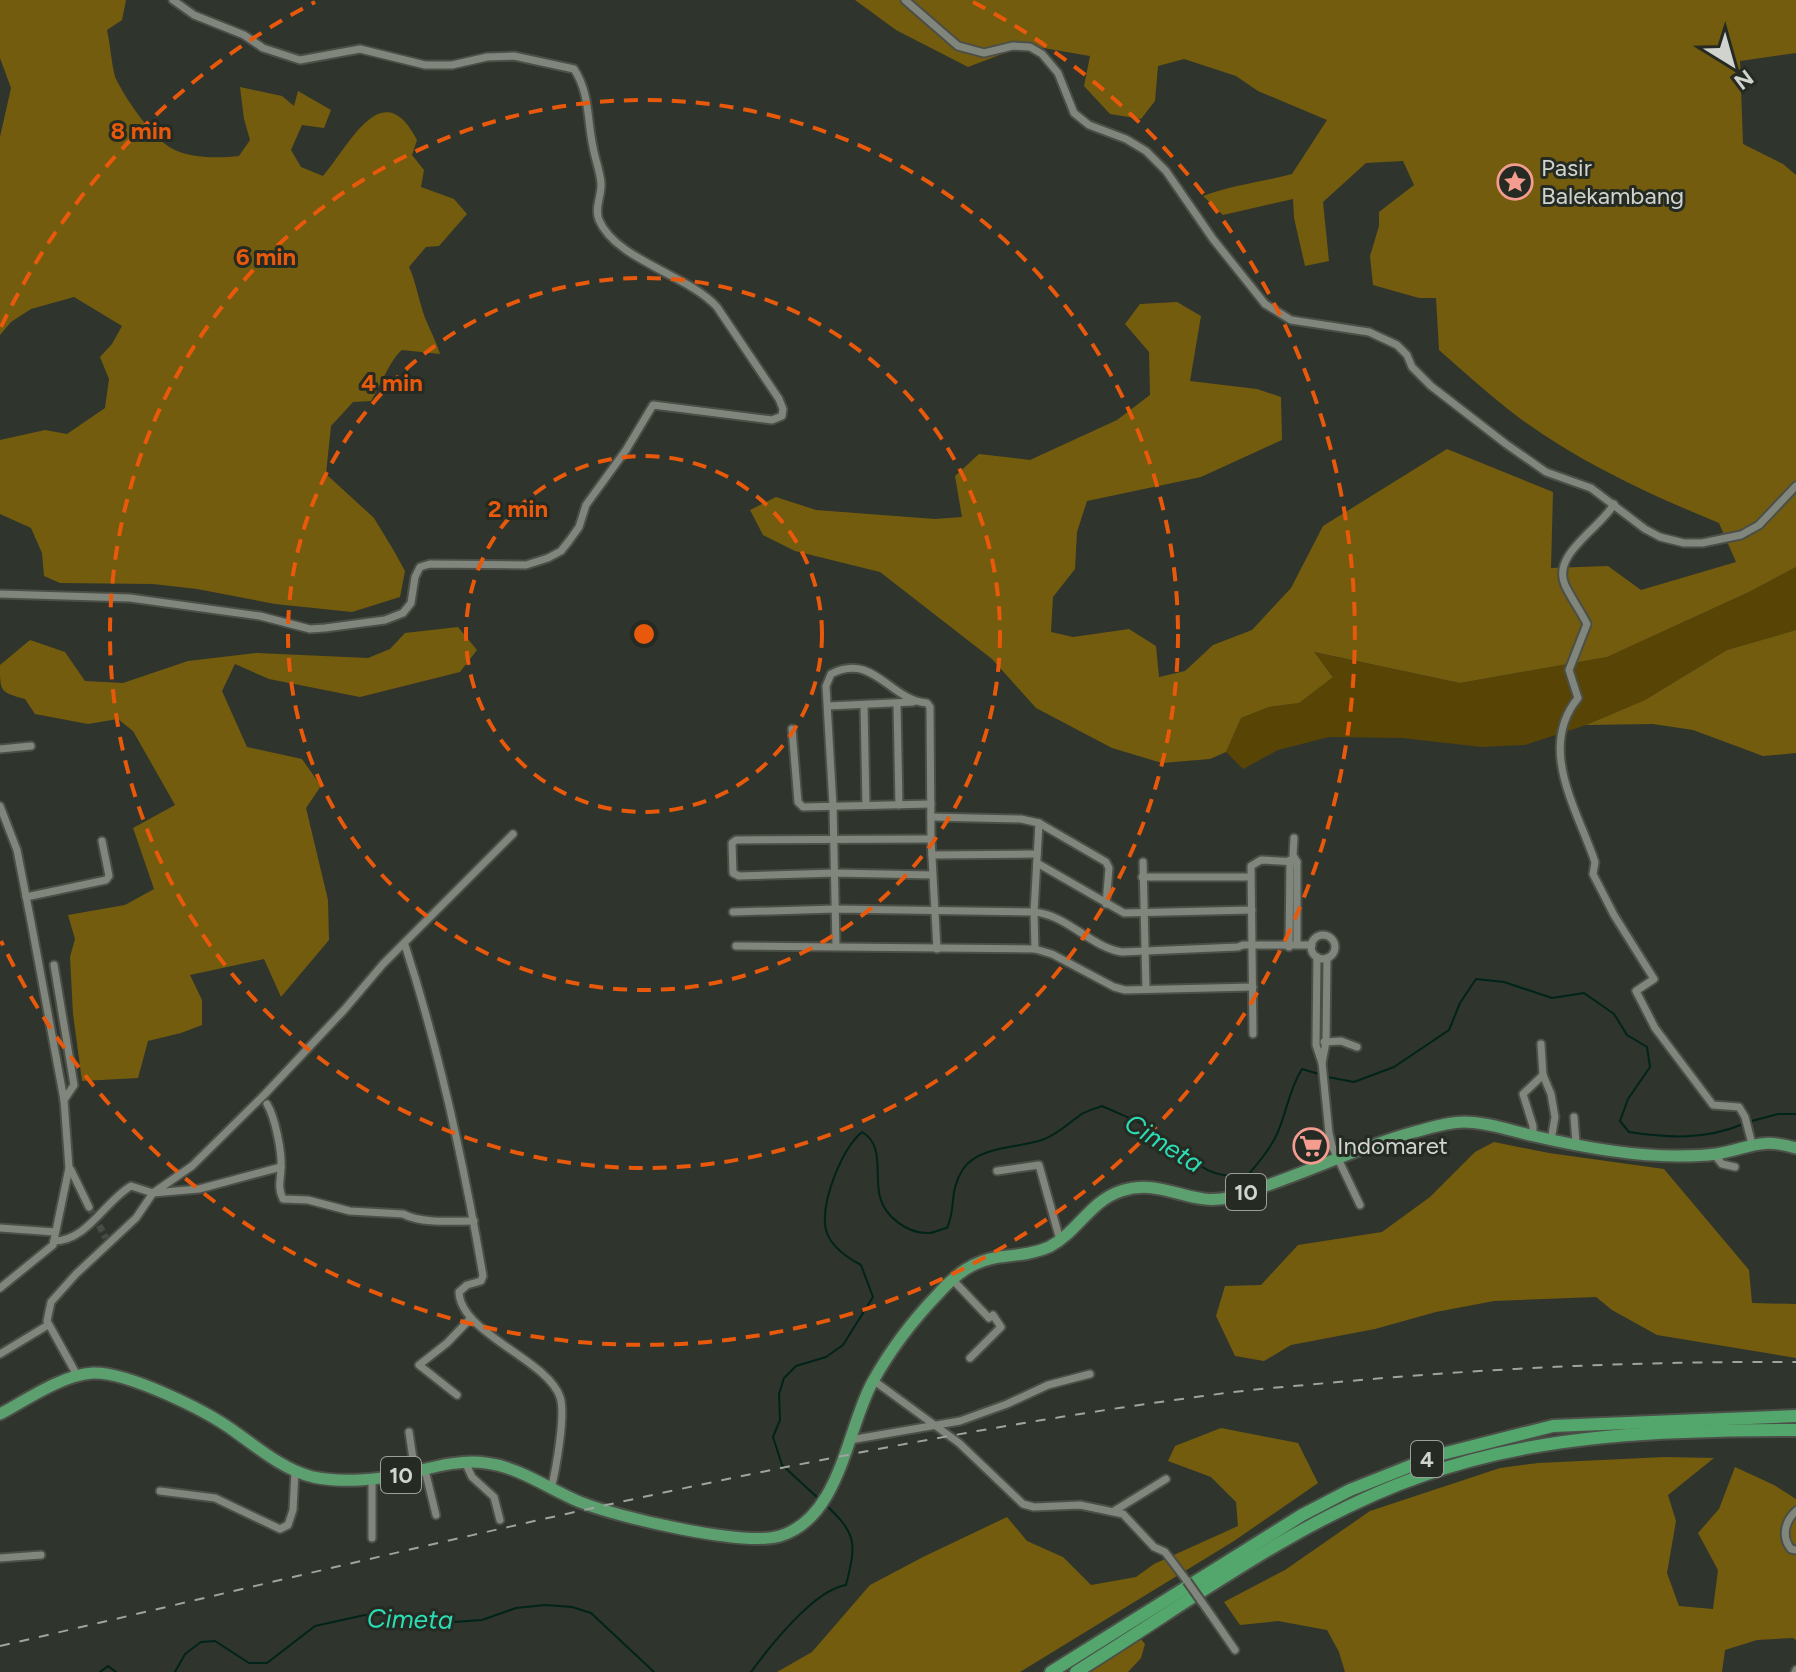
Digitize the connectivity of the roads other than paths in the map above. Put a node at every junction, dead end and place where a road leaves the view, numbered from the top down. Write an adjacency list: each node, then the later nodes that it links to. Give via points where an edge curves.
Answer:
1 (173, 0): 5 (street, via 263,48 300,60 360,49 425,65 514,56 574,69 587,98 601,180 597,211 604,228 631,254 704,294 717,307 779,399 782,416 772,420 653,405 561,551 526,565 420,567 411,603 385,620 310,629 260,616 130,598)
2 (905, 0): 4 (street, via 958,46 984,53 1030,47 1042,54 1058,73 1074,113 1146,151 1166,171 1265,304 1291,320 1369,332 1397,345 1431,386 1506,444 1546,472 1591,488)
3 (1796, 486): 4 (street, via 1759,525 1741,535 1702,543 1660,537)
4 (1614, 504): 68 (street, via 1569,553 1562,573 1587,624 1569,670 1578,698 1559,739 1560,768 1595,862 1593,874 1654,979 1636,991 1651,1021 1713,1105 1739,1107)
5 (0, 594)
6 (917, 702): 7 (street); 9 (street, via 873,672 841,670 827,680); 13 (street, via 930,707)
7 (897, 704): 8 (street); 15 (street)
8 (864, 705): 9 (street); 14 (street)
9 (828, 706): 17 (street)
10 (792, 729): 17 (street, via 798,802 803,807)
11 (31, 746): 12 (street)
12 (0, 749)
13 (931, 804): 15 (street); 18 (street)
14 (866, 805): 15 (street); 17 (street)
15 (899, 805)
16 (0, 806): 33 (street, via 17,850)
17 (833, 806): 23 (street)
18 (931, 817): 19 (street); 22 (street)
19 (1039, 823): 26 (street); 34 (street, via 1106,862)
20 (513, 834): 41 (street)
21 (1294, 838): 27 (street)
22 (931, 839): 23 (street); 25 (street)
23 (834, 840): 29 (street); 29 (street, via 732,843 733,873 739,876)
24 (102, 841): 33 (street, via 108,879)
25 (932, 855): 26 (street); 30 (street)
26 (1037, 859): 34 (street); 39 (street)
27 (1293, 860): 32 (street, via 1255,861); 44 (street)
28 (1143, 862): 31 (street)
29 (835, 873): 30 (street); 35 (street)
30 (932, 875): 37 (street)
31 (1142, 877): 32 (street); 40 (street)
32 (1251, 879): 36 (street)
33 (26, 897): 62 (street)
34 (1106, 904): 40 (street, via 1124,913)
35 (835, 909): 37 (street); 38 (street); 43 (street)
36 (1250, 910): 40 (street); 46 (street)
37 (934, 911): 39 (street); 47 (street)
38 (733, 912)
39 (1034, 912): 48 (street); 49 (street, via 1056,917 1110,950)
40 (1142, 913): 49 (street)
41 (405, 945): 76 (street, via 192,1166); 79 (street, via 429,1019)
42 (736, 946): 43 (street)
43 (836, 946): 47 (street)
44 (1291, 946): 45 (street); 46 (street)
45 (1312, 946): 50 (street); 51 (street, via 1318,936 1332,939 1334,950)
46 (1250, 947): 49 (street); 53 (street)
47 (937, 949): 48 (street)
48 (1035, 949): 54 (street, via 1114,987)
49 (1144, 951): 54 (street)
50 (1317, 957): 51 (street); 56 (street)
51 (1327, 958): 57 (street)
52 (54, 965): 62 (street, via 74,1085)
53 (1251, 987): 54 (street); 55 (street)
54 (1146, 989)
55 (1253, 1034)
56 (1316, 1042): 57 (street); 60 (street)
57 (1326, 1042): 59 (street); 60 (street)
58 (1541, 1044): 61 (street)
59 (1357, 1047)
60 (1322, 1067): 71 (street)
61 (1543, 1075): 65 (street, via 1523,1095); 66 (street, via 1555,1117)
62 (64, 1100): 74 (street)
63 (267, 1104): 72 (street)
64 (1574, 1117): 67 (street)
65 (1533, 1136): 66 (highway, 10); 71 (highway, 10, via 1456,1122)
66 (1551, 1140): 67 (highway, 10)
67 (1576, 1143): 70 (highway, 10, via 1649,1155)
68 (1752, 1144): 69 (highway, 10); 70 (highway, 10)
69 (1796, 1148)
70 (1714, 1154): 73 (street, via 1722,1164)
71 (1337, 1158): 77 (street); 82 (highway, 10, via 1213,1201 1160,1187 1126,1189 1099,1203)
72 (281, 1167): 76 (street, via 199,1189); 79 (street, via 283,1199 350,1211)
73 (1735, 1167)
74 (69, 1168): 78 (street); 81 (street)
75 (997, 1171): 82 (street, via 1039,1165)
76 (153, 1193): 83 (street, via 128,1187 85,1228); 87 (street, via 136,1218 51,1302)
77 (1360, 1205)
78 (89, 1207)
79 (474, 1221): 86 (street, via 483,1278 458,1293)
80 (0, 1228): 81 (street)
81 (55, 1232): 83 (street)
82 (1060, 1240): 84 (highway, 10, via 1032,1253 983,1260)
83 (54, 1241): 85 (street)
84 (952, 1279): 89 (street, via 1001,1327); 92 (highway, 10)
85 (0, 1288)
86 (471, 1318): 93 (street, via 419,1365); 105 (street, via 559,1393 562,1407)
87 (48, 1325): 88 (street); 91 (street)
88 (0, 1354)
89 (970, 1358)
90 (1090, 1374): 96 (street, via 960,1421)
91 (78, 1377): 94 (highway, 10); 101 (highway, 10, via 115,1376 177,1400)
92 (873, 1380): 96 (street); 99 (highway, 10)
93 (457, 1395)
94 (0, 1414)
95 (1796, 1416): 116 (highway, 4, via 1553,1426 1485,1441 1390,1472 1302,1515)
96 (935, 1425): 99 (street); 107 (street, via 1023,1504)
97 (1796, 1430): 117 (highway, 4, via 1571,1441 1481,1457 1398,1485 1292,1536)
98 (409, 1432): 102 (street)
99 (850, 1440): 105 (highway, 10, via 833,1486 801,1525 783,1535 754,1539 621,1516)
100 (465, 1462): 102 (highway, 10); 105 (highway, 10, via 491,1463); 110 (street, via 472,1477 494,1497)
101 (295, 1471): 103 (highway, 10, via 324,1479); 106 (street, via 293,1510 288,1525 280,1529 215,1498)
102 (420, 1471): 103 (highway, 10); 109 (street)
103 (372, 1478): 111 (street)
104 (1166, 1479): 107 (street)
105 (551, 1489)
106 (160, 1491)
107 (1114, 1511): 115 (street, bridge, via 1128,1517 1165,1552)
108 (1796, 1511): 112 (street, via 1789,1517 1786,1534 1787,1544)
109 (436, 1515)
110 (500, 1520)
111 (372, 1538)
112 (1796, 1550)
113 (41, 1555): 114 (street)
114 (0, 1558)
115 (1235, 1650)
116 (1051, 1672)
117 (1076, 1672)

